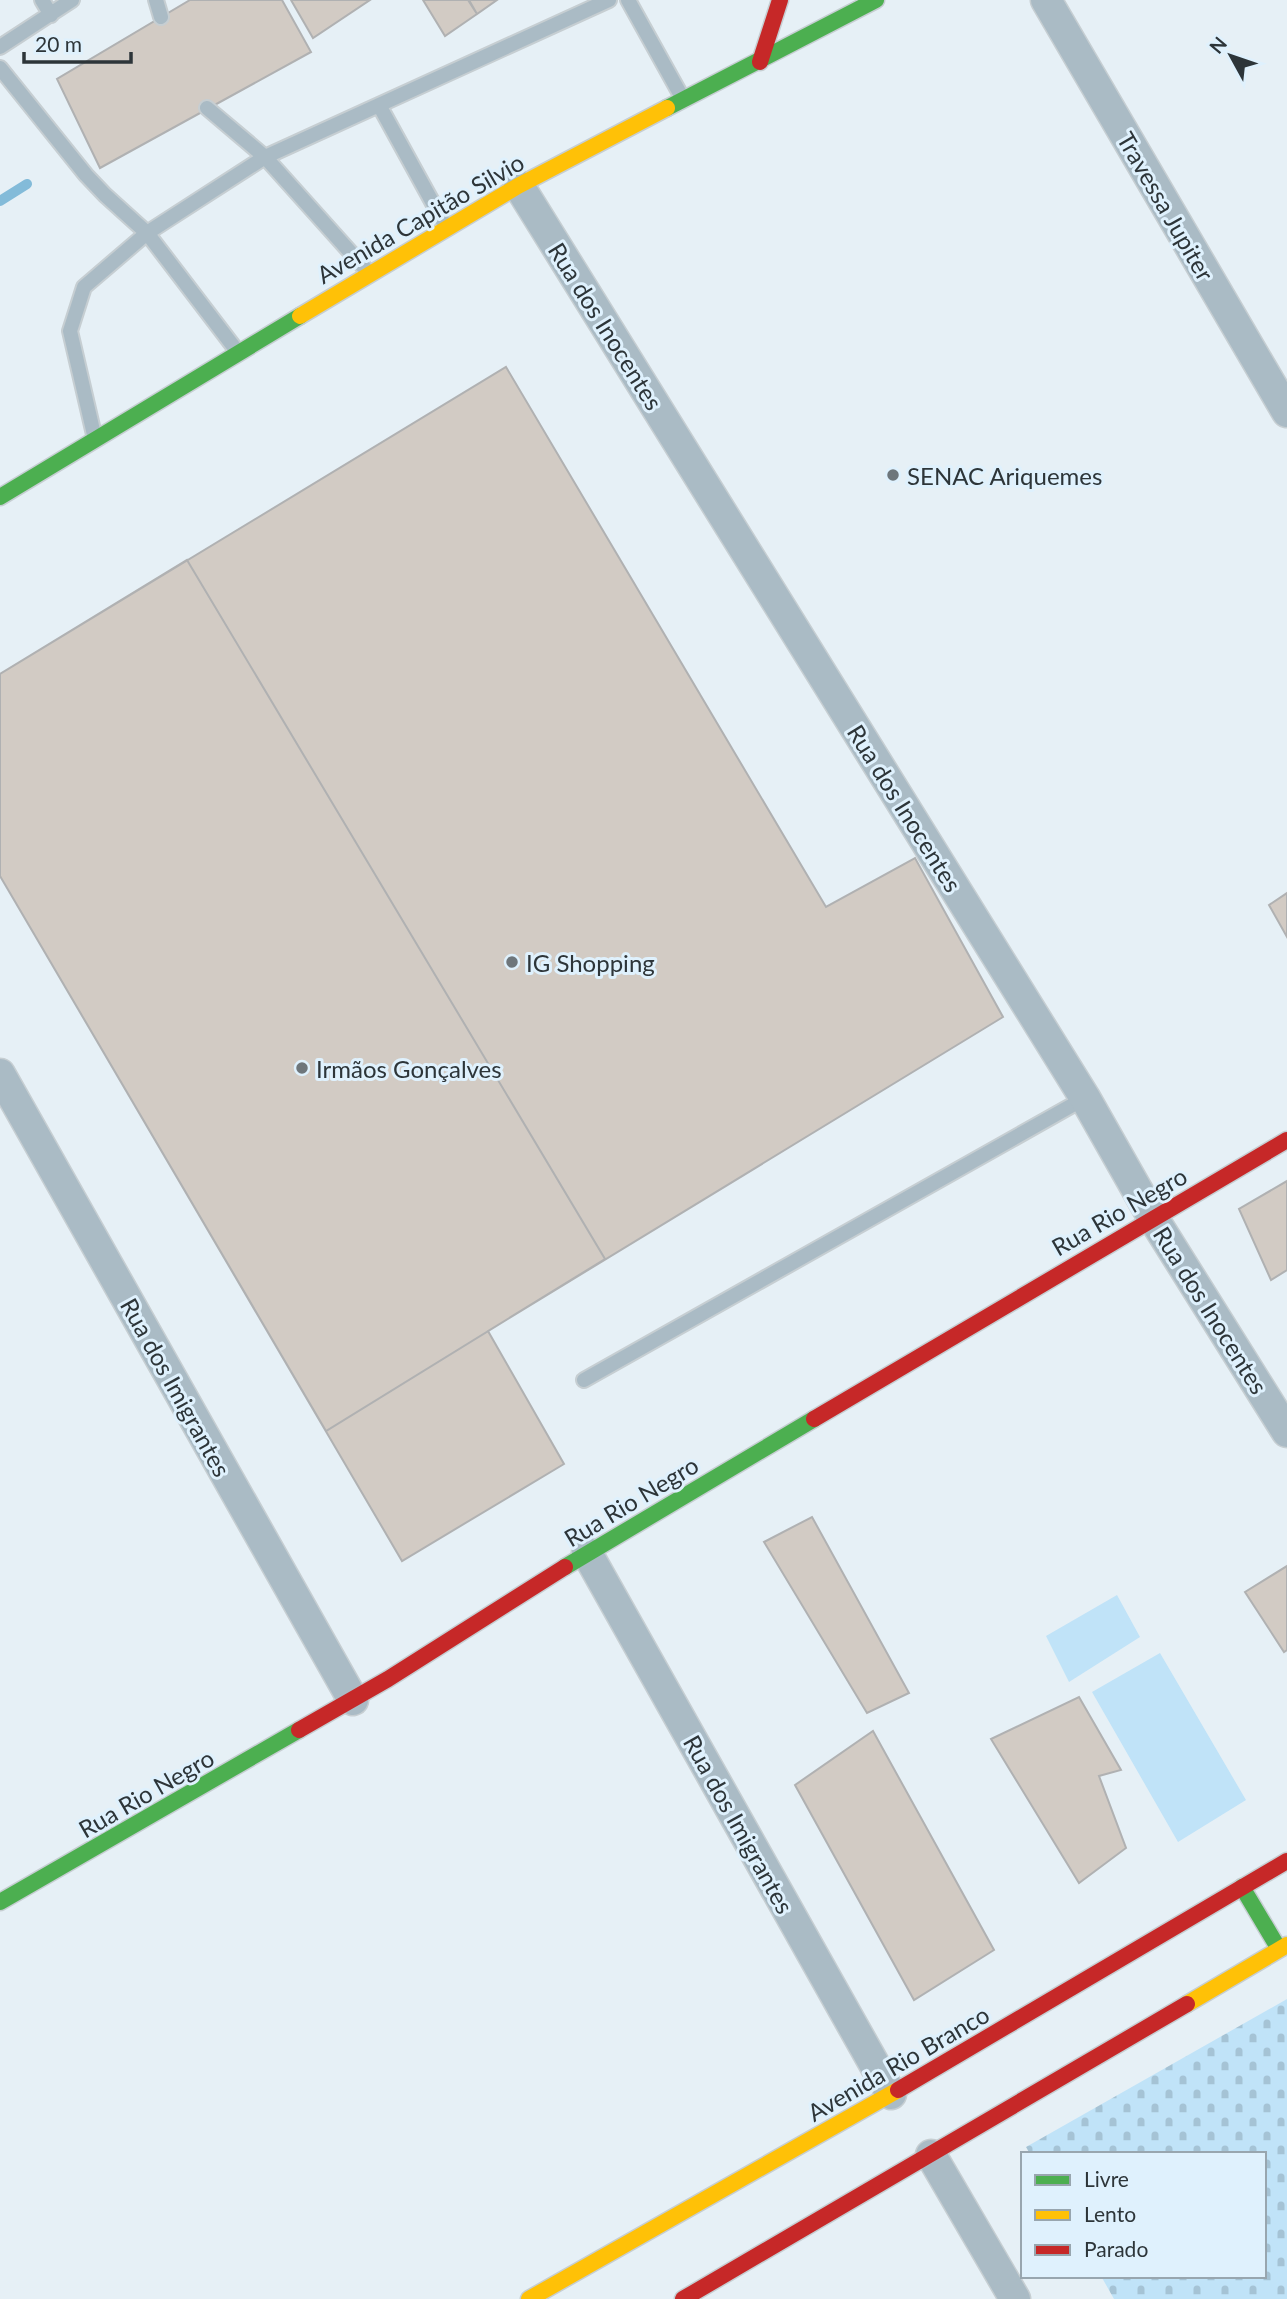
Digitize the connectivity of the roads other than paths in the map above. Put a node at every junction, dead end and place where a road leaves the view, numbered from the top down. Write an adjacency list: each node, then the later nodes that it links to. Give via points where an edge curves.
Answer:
1 (41, 0): 9 (lane)
2 (72, 0): 9 (lane)
3 (156, 0): 10 (lane)
4 (609, 0): 15 (lane)
5 (628, 0): 14 (lane)
6 (780, 0): 12 (street)
7 (876, 0): 12 (street, Avenida Capitão Silvio)
8 (1046, 0): 23 (street, Travessa Jupiter)
9 (51, 15): 11 (lane)
10 (161, 17)
11 (0, 47)
12 (760, 62): 14 (street, Avenida Capitão Silvio)
13 (0, 68): 20 (lane, via 86,175)
14 (683, 99): 18 (street, Avenida Capitão Silvio)
15 (379, 105): 17 (lane); 19 (lane)
16 (207, 108): 17 (lane)
17 (265, 157): 20 (lane); 21 (lane)
18 (519, 186): 19 (street, Avenida Capitão Silvio); 27 (street, Rua dos Inocentes)
19 (447, 229): 21 (street, Avenida Capitão Silvio)
20 (147, 233): 22 (lane); 24 (lane, via 84,287 70,331)
21 (369, 273): 22 (street, Avenida Capitão Silvio)
22 (239, 354): 24 (street, Avenida Capitão Silvio)
23 (1287, 412)
24 (95, 440): 25 (street, Avenida Capitão Silvio)
25 (0, 497)
26 (0, 1074): 33 (street, Rua dos Imigrantes)
27 (1085, 1098): 29 (street, Rua dos Inocentes); 30 (lane)
28 (1287, 1140): 29 (street, Rua Rio Negro)
29 (1153, 1217): 31 (street, Rua dos Inocentes); 32 (street, Rua Rio Negro)
30 (584, 1380)
31 (1287, 1432)
32 (587, 1553): 33 (street, Rua Rio Negro); 38 (street, Rua dos Imigrantes)
33 (353, 1700): 36 (street, Rua Rio Negro)
34 (1287, 1861): 35 (street, Avenida Rio Branco)
35 (1242, 1887): 37 (street); 38 (street, Avenida Rio Branco)
36 (0, 1902)
37 (1283, 1947): 39 (street)
38 (891, 2094): 40 (street, Avenida Rio Branco)
39 (931, 2155): 41 (street); 42 (street)
40 (529, 2299)
41 (683, 2299)
42 (1014, 2299)

